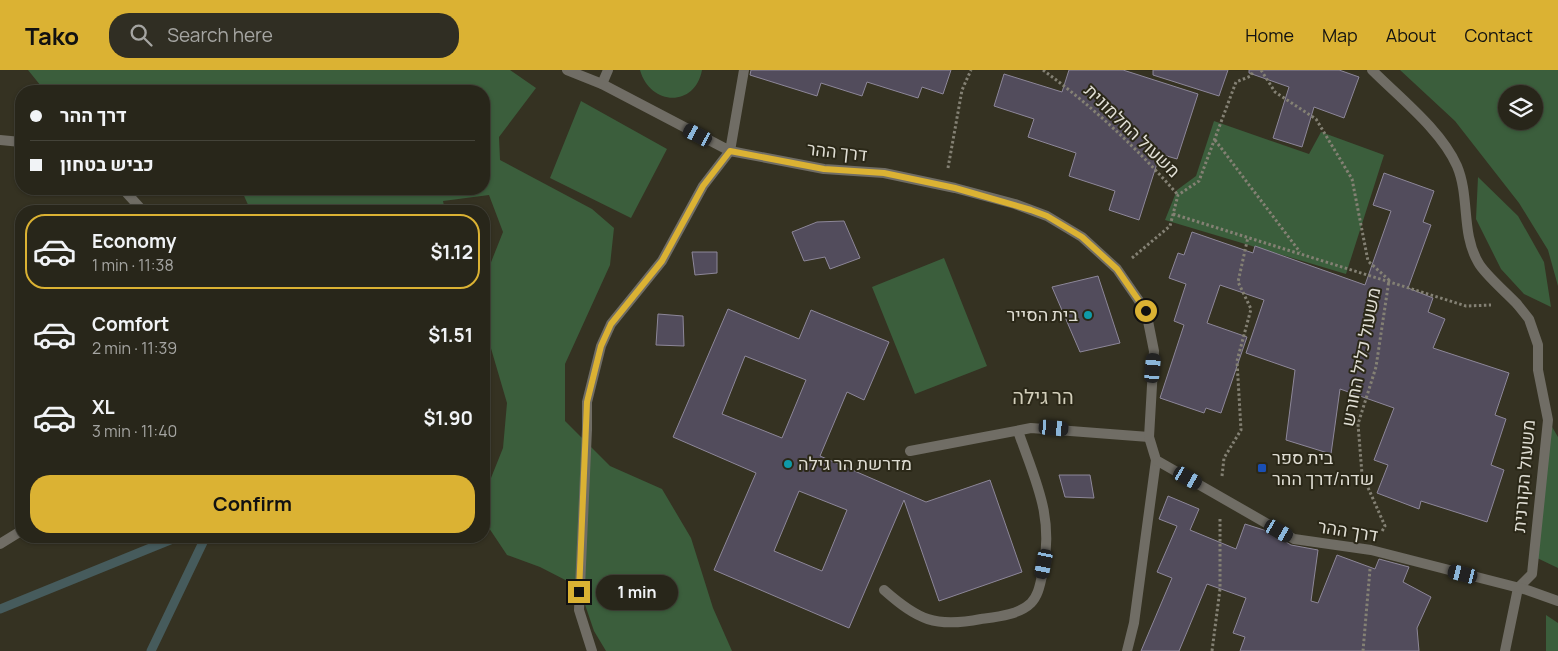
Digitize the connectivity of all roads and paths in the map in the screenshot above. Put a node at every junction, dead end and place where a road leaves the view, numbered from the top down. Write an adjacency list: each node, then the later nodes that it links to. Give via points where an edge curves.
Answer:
1 (567, 70): 9 (street, דרך ההר)
2 (608, 70): 9 (street)
3 (744, 70): 13 (street)
4 (970, 70): 14 (path, via 962,90)
5 (1043, 70): 16 (path, משעול החלמונית, via 1149,161)
6 (1253, 70): 10 (path, via 1251,76 1236,82)
7 (1261, 70): 22 (path, via 1275,92 1316,119 1352,179 1368,261)
8 (1372, 70): 23 (street, משעול הקורנית, via 1440,138 1459,173 1467,234 1478,263)
9 (602, 84): 13 (street, דרך ההר)
10 (1214, 139): 16 (path, via 1199,181); 20 (path)
11 (0, 140): 12 (street)
12 (15, 141)
13 (730, 151): 14 (street, דרך ההר, via 824,169 884,173); 35 (street, via 703,186 662,261 611,324 601,346 587,402 579,610)
14 (945, 186): 21 (street, דרך ההר, via 1047,216 1082,237)
15 (128, 195): 17 (street)
16 (1178, 195): 18 (path)
17 (138, 205)
18 (1173, 214): 19 (path); 21 (path, via 1170,226)
19 (1248, 236): 20 (path); 28 (path, via 1238,282 1251,309 1237,361 1241,430 1224,458)
20 (1301, 253): 22 (path)
21 (1117, 269): 25 (street, דרך ההר, via 1146,311 1154,351)
22 (1389, 280): 23 (path, via 1466,306); 31 (path, משעול כליל החורש, via 1376,367 1358,424 1362,474 1385,526)
23 (1517, 304): 32 (street, משעול הקורנית, via 1529,319 1538,345 1538,370 1548,420 1532,574)
24 (1018, 431): 25 (street, via 1054,428); 26 (street); 33 (street, via 1047,520 1047,550 1039,591 1030,604 1012,614 959,624 930,621 907,610)
25 (1149, 438): 27 (street, דרך ההר)
26 (910, 451)
27 (1156, 460): 28 (street, דרך ההר); 36 (street, via 1134,623)
28 (1219, 496): 31 (street, דרך ההר, via 1294,539); 37 (path, via 1220,589)
29 (15, 535): 30 (street)
30 (0, 544)
31 (1371, 550): 32 (street, דרך ההר); 38 (path)
32 (1518, 588): 34 (street, דרך ההר); 39 (street, משעול הקורנית)
33 (884, 590)
34 (1558, 601)
35 (592, 651)
36 (1127, 651)
37 (1212, 651)
38 (1363, 651)
39 (1505, 651)

